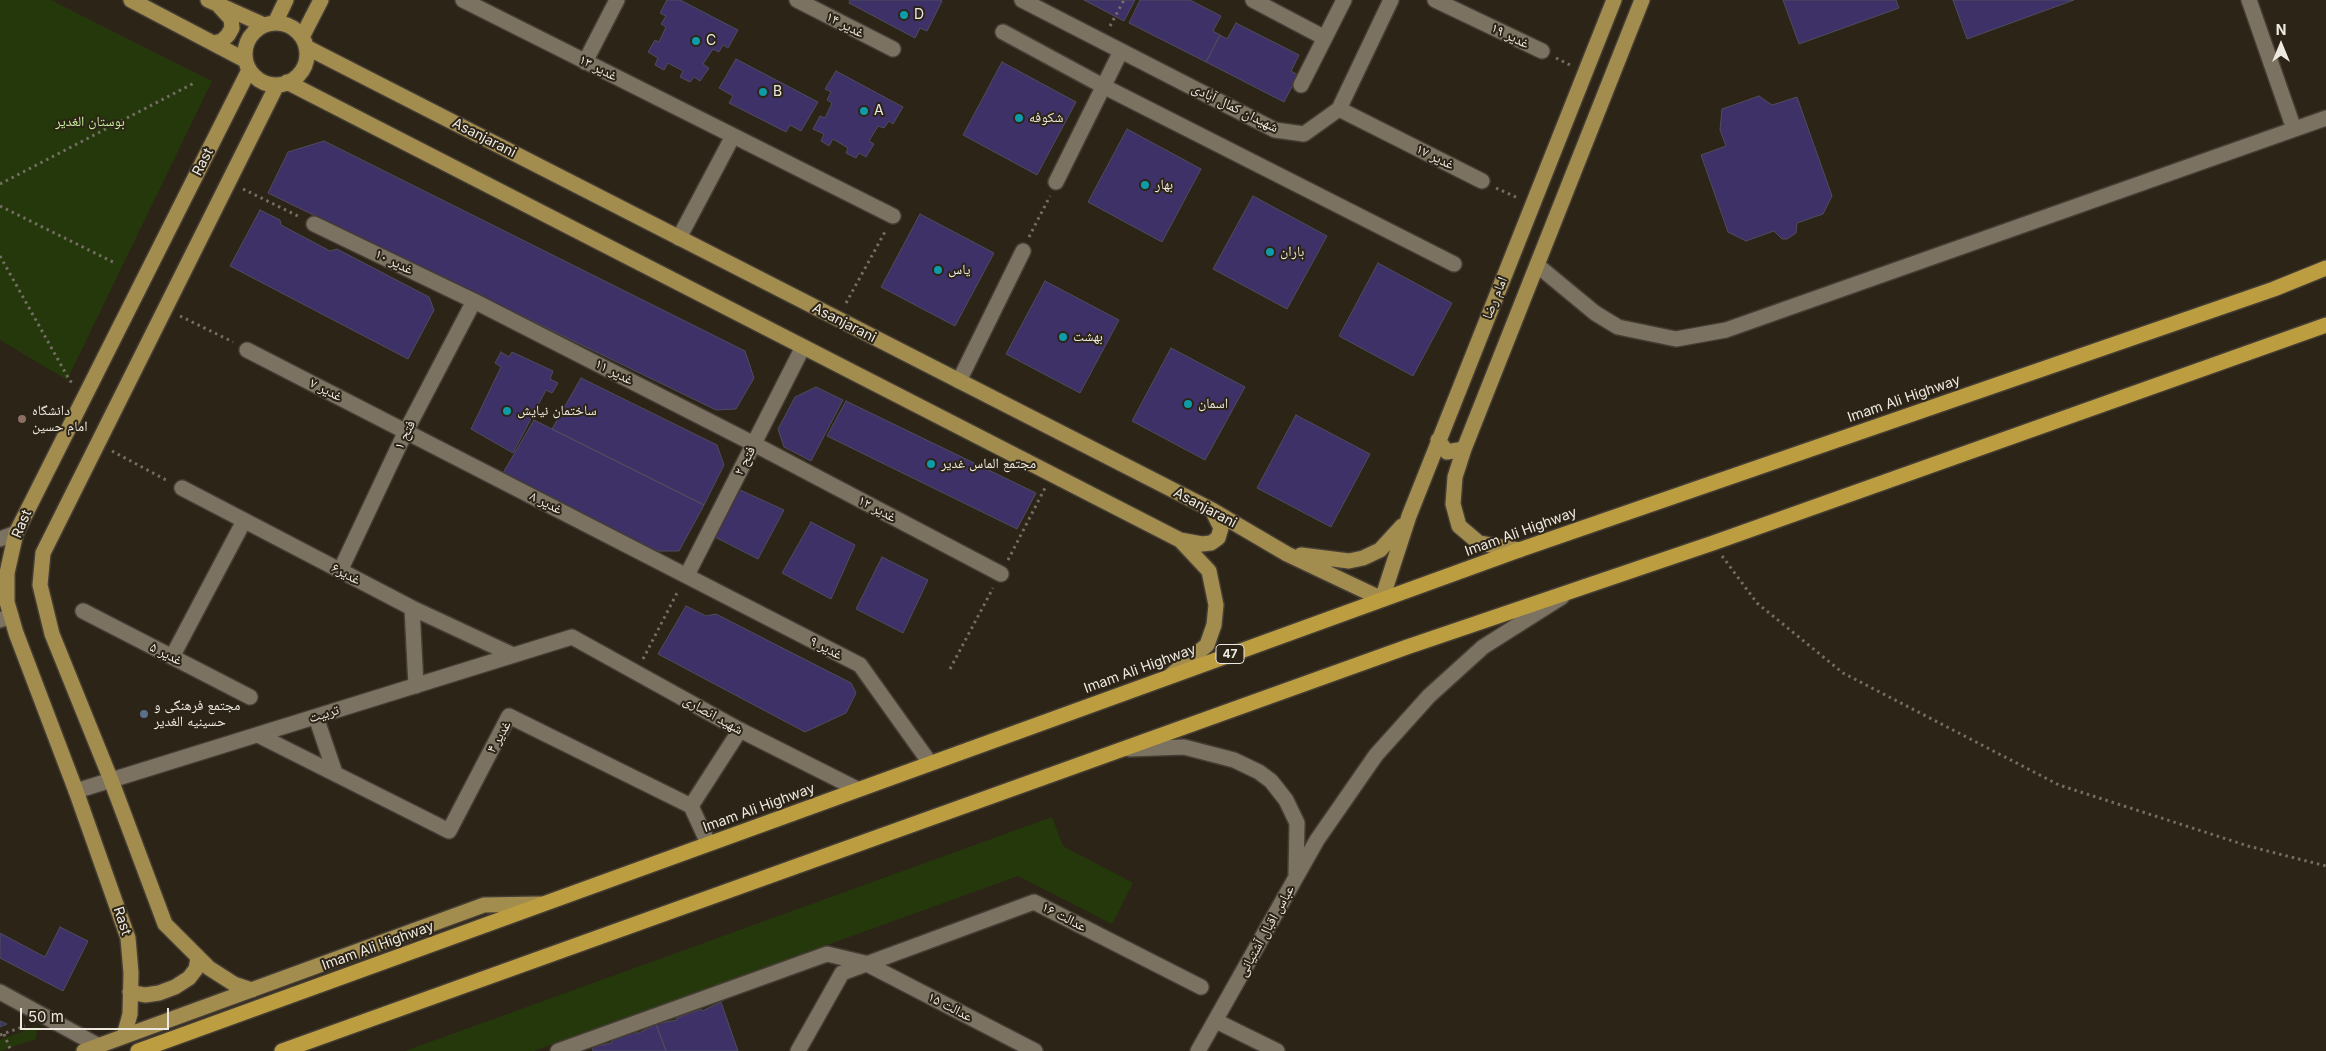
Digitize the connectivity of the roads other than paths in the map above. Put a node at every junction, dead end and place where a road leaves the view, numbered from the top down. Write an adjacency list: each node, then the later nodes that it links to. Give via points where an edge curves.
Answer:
1 (130, 0): 20 (main road)
2 (286, 0): 16 (main road)
3 (321, 0): 19 (main road)
4 (463, 0): 24 (street, غدیر ۱۳)
5 (617, 0): 24 (street)
6 (797, 0): 21 (street, غدیر ۱۴)
7 (1022, 0): 22 (street, شهیدان کمال آبادی)
8 (1253, 0): 18 (street)
9 (1344, 0): 18 (street)
10 (1391, 0): 29 (street, شهیدان کمال آبادی)
11 (1435, 0): 23 (street, غدیر ۱۹)
12 (1614, 0): 48 (main road, امام رضا)
13 (1642, 0): 40 (main road, امام رضا)
14 (2249, 0): 31 (street)
15 (214, 3): 16 (main road); 20 (main road, via 227,11 232,28 222,41)
16 (269, 24): 19 (main road, via 285,24 295,30); 25 (main road, via 255,31 248,40 245,50)
17 (1003, 32): 28 (street)
18 (1324, 38): 27 (street)
19 (304, 42): 26 (main road, via 307,58 303,69 297,77); 37 (main road, Asanjarani)
20 (214, 43): 25 (main road)
21 (893, 49)
22 (1121, 51): 28 (street); 29 (street, شهیدان کمال آبادی, via 1275,130 1304,134)
23 (1542, 51)
24 (585, 62): 32 (street, غدیر ۱۳)
25 (247, 65): 26 (main road, via 266,84); 55 (main road, Rast)
26 (282, 84): 44 (main road); 80 (main road, via 228,182 43,554 40,585 52,634)
27 (1301, 85)
28 (1103, 86): 34 (street); 39 (street)
29 (1339, 109): 33 (street, غدیر ۱۷)
30 (2326, 118): 31 (street)
31 (2294, 129): 40 (street, via 1726,330 1676,339 1618,327)
32 (733, 136): 35 (street, غدیر ۱۳); 37 (street)
33 (1482, 181)
34 (1056, 182)
35 (893, 216)
36 (314, 224): 42 (street, غدیر ۱۰)
37 (679, 238): 46 (main road, Asanjarani)
38 (1023, 251): 46 (street)
39 (1454, 264)
40 (1537, 265): 50 (main road, امام رضا)
41 (2326, 268): 58 (highway, Imam Ali Highway / 47)
42 (474, 301): 47 (street, فتح ۱); 49 (street, غدیر ۱۱)
43 (2326, 325): 63 (highway)
44 (803, 347): 49 (street, فتح ۲); 57 (main road)
45 (246, 350): 47 (street, غدیر ۷)
46 (959, 381): 52 (main road, Asanjarani)
47 (406, 431): 60 (street, فتح ۱); 62 (street, غدیر ۸)
48 (1438, 440): 50 (main road, via 1447,452); 53 (main road, امام رضا)
49 (754, 444): 61 (street, غدیر ۱۲); 62 (street, فتح ۲)
50 (1464, 449): 58 (main road, امام رضا, via 1455,477 1452,504 1459,526 1479,542)
51 (182, 488): 54 (street, غدیر۶)
52 (1212, 510): 57 (main road, via 1221,528 1218,538 1202,544); 59 (main road, Asanjarani)
53 (1408, 516): 59 (main road, via 1388,543 1363,558 1349,561); 64 (main road, امام رضا)
54 (244, 521): 60 (street, غدیر۶); 70 (street)
55 (16, 533): 56 (street); 67 (main road, Rast, via 7,573)
56 (0, 539)
57 (1180, 540): 71 (main road, via 1210,571 1216,605 1207,645)
58 (1520, 550): 64 (highway, Imam Ali Highway / 47)
59 (1287, 554): 64 (main road, Asanjarani)
60 (340, 571): 65 (street, غدیر۶)
61 (1000, 574)
62 (687, 575): 78 (street, غدیر ۹, via 860,665)
63 (1567, 592): 77 (highway); 85 (street, via 1483,648 1400,726 1317,840)
64 (1382, 599): 71 (highway, Imam Ali Highway / 47)
65 (412, 608): 69 (street, غدیر۶); 72 (street)
66 (83, 611): 70 (street, غدیر ۵)
67 (5, 618): 82 (main road, Rast)
68 (572, 637): 69 (street, تربیت); 75 (street, شهید انصاری)
69 (513, 655): 72 (street, تربیت)
70 (172, 657): 73 (street, غدیر ۵)
71 (1171, 675): 78 (highway, Imam Ali Highway / 47)
72 (416, 686): 74 (street, تربیت)
73 (250, 697)
74 (316, 717): 76 (street, تربیت); 79 (street)
75 (740, 730): 81 (street, شهید انصاری); 83 (street)
76 (258, 734): 79 (street, غدیر ۴); 80 (street, تربیت)
77 (1126, 749): 85 (street, عباس اقبال آشتیانی, via 1184,748 1234,760 1265,776 1286,800 1297,823); 98 (highway)
78 (930, 763): 81 (highway, Imam Ali Highway / 47)
79 (335, 773): 83 (street, غدیر ۴, via 449,831 509,716)
80 (111, 780): 82 (street, تربیت); 87 (main road, via 164,924)
81 (857, 789): 84 (highway, Imam Ali Highway / 47)
82 (76, 792): 92 (main road, Rast, via 128,938)
83 (691, 806): 84 (street)
84 (708, 843): 86 (highway, Imam Ali Highway / 47)
85 (1295, 880): 93 (street, عباس اقبال آشتیانی)
86 (541, 904): 90 (main road, via 484,905); 97 (highway, Imam Ali Highway / 47)
87 (198, 958): 90 (main road, via 234,984); 92 (main road, via 189,978 175,987 145,995)
88 (865, 963): 89 (street, عدالت ۱۶, via 1034,902); 99 (street, عدالت ۱۵, via 827,954); 100 (street, عدالت ۱۶, via 842,973); 101 (street, عدالت ۱۵)
89 (1201, 987)
90 (252, 990): 94 (main road)
91 (0, 992): 95 (street)
92 (130, 992): 94 (main road, Rast, via 130,1014)
93 (1216, 1020): 102 (street, عباس اقبال آشتیانی); 103 (street)
94 (124, 1036): 95 (main road)
95 (99, 1046): 96 (main road)
96 (84, 1051)
97 (138, 1051)
98 (282, 1051)
99 (558, 1051)
100 (798, 1051)
101 (1035, 1051)
102 (1198, 1051)
103 (1277, 1051)

